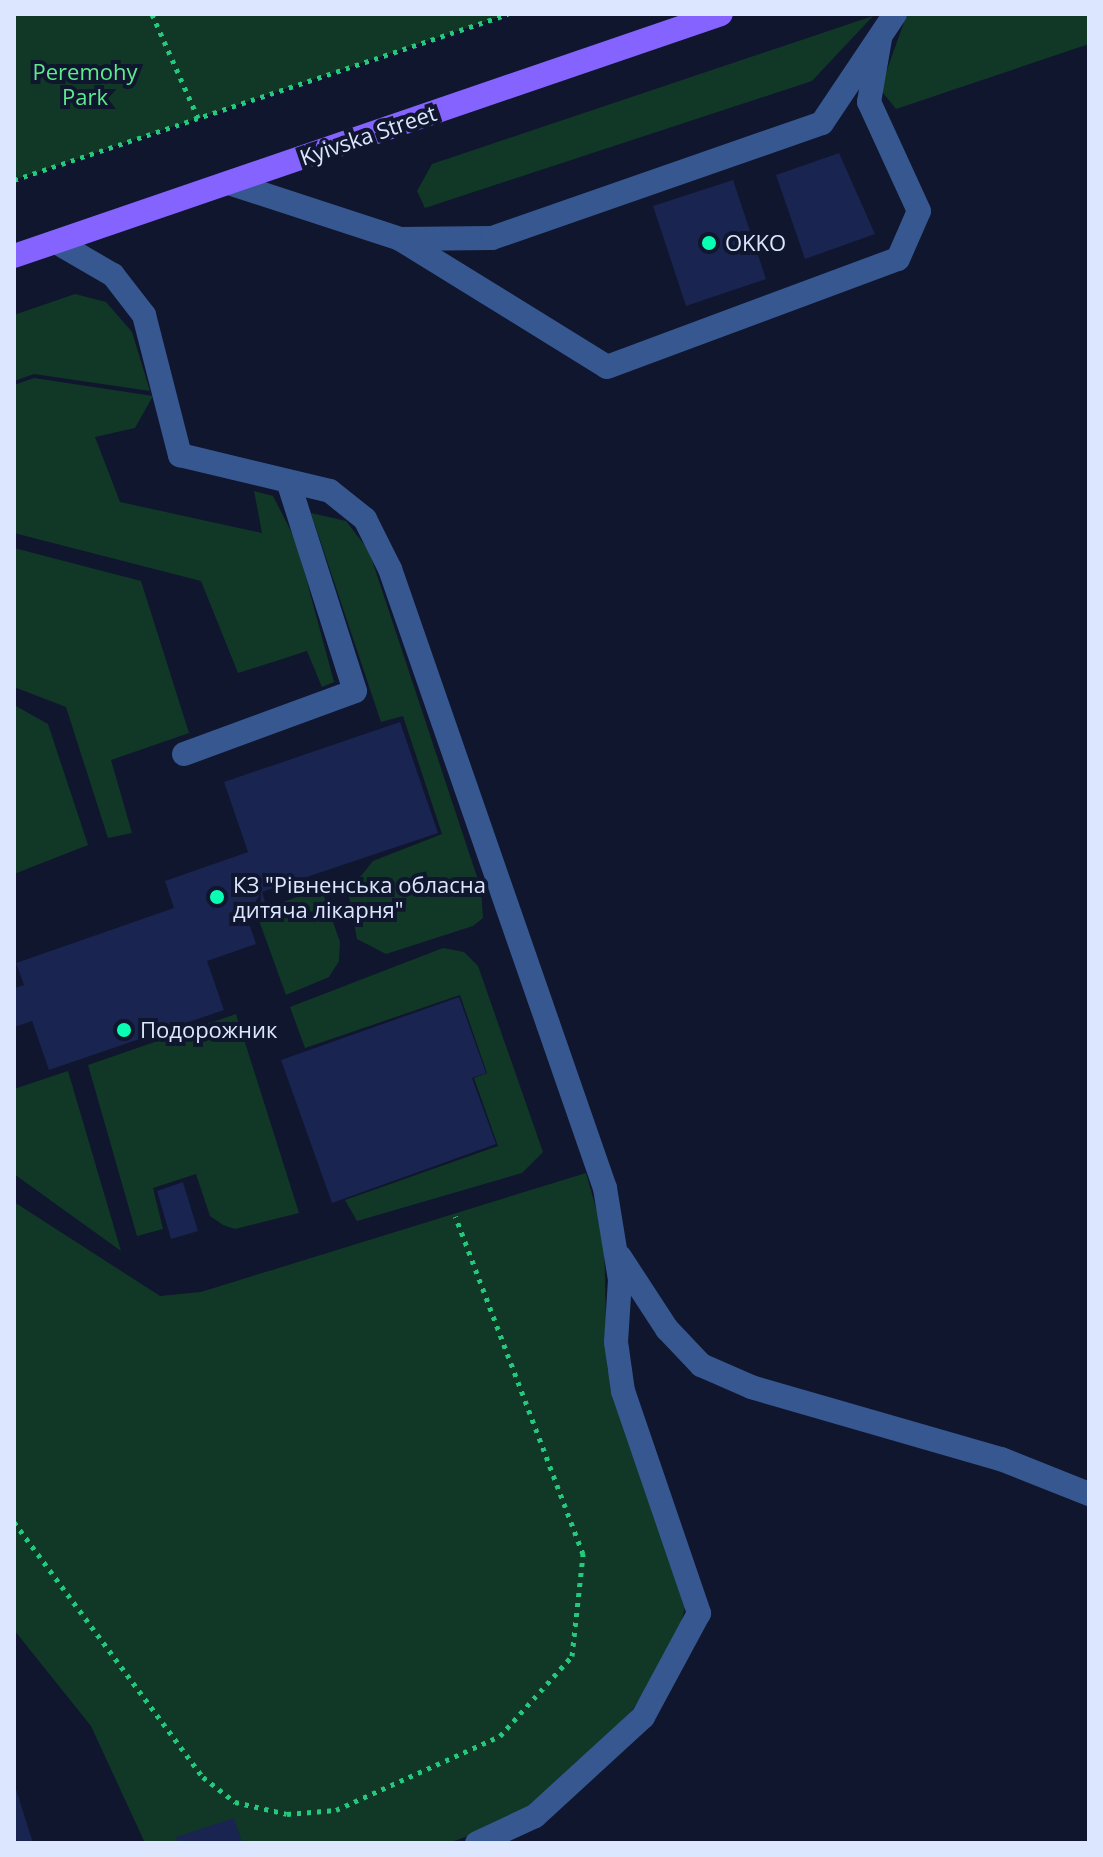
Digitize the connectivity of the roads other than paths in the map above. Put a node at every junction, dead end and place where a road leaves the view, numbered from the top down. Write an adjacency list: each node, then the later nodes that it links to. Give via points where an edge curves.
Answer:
1 (721, 14): 4 (main road, Kyivska Street)
2 (895, 14): 3 (lane)
3 (880, 39): 5 (lane, via 822,123 492,238); 5 (lane, via 869,102 919,211 898,259 607,367)
4 (229, 183): 5 (lane); 6 (main road, Kyivska Street)
5 (400, 239)
6 (56, 242): 7 (main road, Kyivska Street); 8 (lane, via 113,275 144,315 180,455)
7 (14, 256)
8 (288, 481): 9 (lane, via 355,691); 10 (lane, via 330,491 365,519 390,569 605,1188)
9 (184, 754)
10 (617, 1251): 11 (lane, via 667,1329 701,1365 751,1387 1001,1459); 12 (lane, via 623,1391 699,1613 643,1717 535,1816)
11 (1089, 1494)
12 (477, 1843)

